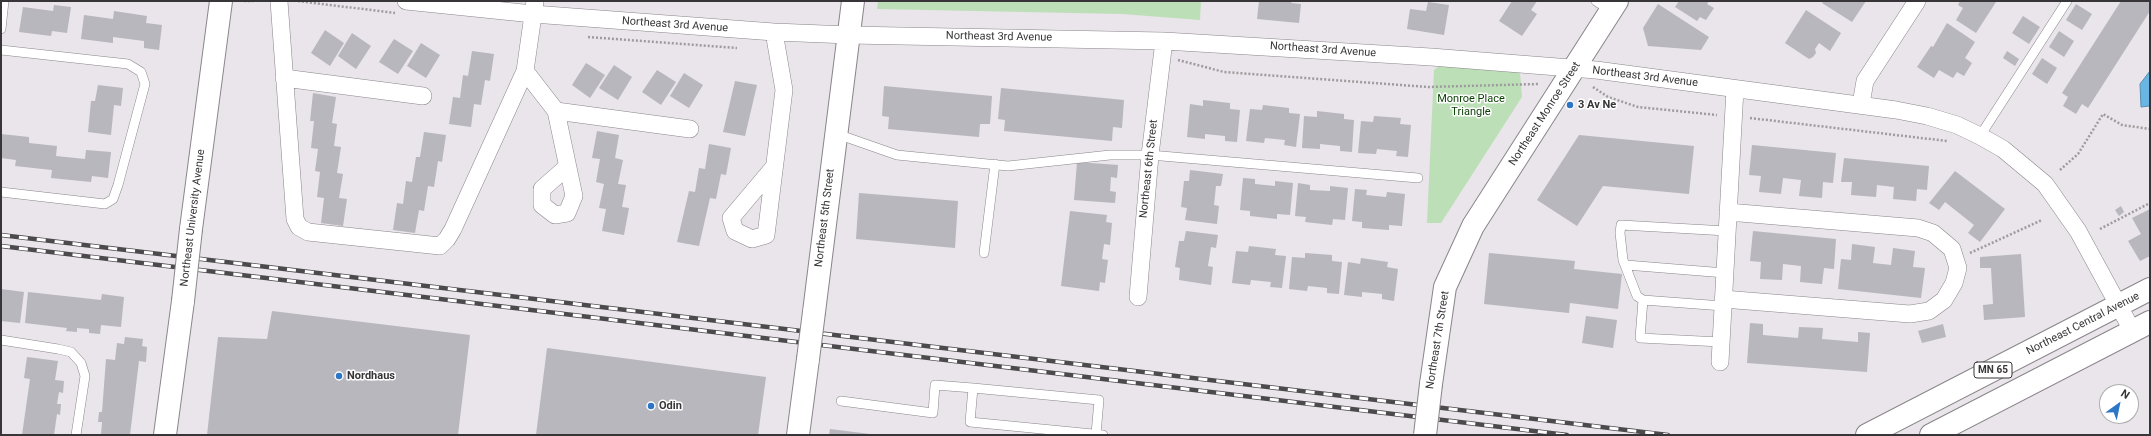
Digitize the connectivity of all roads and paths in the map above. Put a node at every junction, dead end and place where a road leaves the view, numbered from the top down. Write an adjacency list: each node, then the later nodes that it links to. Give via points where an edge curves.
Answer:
1 (4, 1): 12 (lane)
2 (221, 1): 63 (main road, Northeast University Avenue, bridge)
3 (244, 1): 4 (path)
4 (254, 1)
5 (279, 1): 20 (street)
6 (406, 1): 11 (street, Northeast 3rd Avenue)
7 (853, 1): 14 (main road, Northeast 5th Street)
8 (1917, 1): 25 (street, via 1865,81)
9 (2067, 1): 31 (lane)
10 (1608, 4): 18 (main road, Northeast Monroe Street)
11 (534, 7): 13 (street, Northeast 3rd Avenue); 19 (street)
12 (1, 29)
13 (774, 32): 14 (street, Northeast 3rd Avenue); 36 (street, via 784,90)
14 (849, 36): 15 (street, Northeast 3rd Avenue); 30 (main road, Northeast 5th Street)
15 (1164, 41): 18 (street, Northeast 3rd Avenue, via 1416,56); 33 (street, Northeast 6th Street)
16 (1, 50): 39 (lane, via 128,64 141,72 145,84 113,199 105,204)
17 (1174, 59): 21 (path, via 1224,72 1428,87)
18 (1573, 69): 23 (street, Northeast 3rd Avenue); 43 (main road, Northeast Monroe Street)
19 (525, 71): 20 (street, via 453,229 440,246 308,232 299,227 295,219); 26 (street)
20 (284, 78): 24 (street)
21 (1528, 84)
22 (1591, 87): 27 (path, via 1608,97 1638,107)
23 (1735, 89): 25 (street, Northeast 3rd Avenue); 27 (street)
24 (423, 96)
25 (1861, 104): 31 (street, Northeast 3rd Avenue, via 1927,116)
26 (556, 111): 28 (street); 35 (street)
27 (1732, 116): 32 (path, via 1906,135); 41 (street)
28 (690, 129)
29 (2150, 129): 37 (path, via 2122,125 2103,114 2078,154)
30 (835, 134): 34 (lane, via 897,155); 61 (main road, Northeast 5th Street, bridge)
31 (1980, 136): 54 (street, Northeast 3rd Avenue, via 2003,149 2044,184 2078,231)
32 (1953, 143)
33 (1150, 155): 34 (lane, via 1110,155 1008,166); 38 (lane); 51 (street, Northeast 6th Street)
34 (995, 164): 46 (lane)
35 (566, 167)
36 (774, 167)
37 (2060, 170)
38 (1418, 178)
39 (1, 192)
40 (2150, 203): 44 (path)
41 (1728, 212): 45 (street); 47 (street, via 1918,228 1933,233 1952,249)
42 (2042, 220): 47 (path)
43 (1473, 226): 65 (main road, Northeast 7th Street, bridge, via 1445,287)
44 (2100, 228)
45 (1728, 231): 48 (lane, via 1621,225); 49 (street)
46 (984, 253)
47 (1955, 259): 53 (street, via 1958,268 1954,283 1944,300 1930,311 1910,314)
48 (1626, 265): 49 (lane); 52 (lane, via 1637,296)
49 (1725, 273): 53 (street)
50 (2150, 290): 54 (main road, Northeast Central Avenue / MN 65)
51 (1138, 297)
52 (1643, 300): 53 (lane); 57 (lane, via 1640,338)
53 (1723, 302): 57 (street)
54 (2119, 306): 55 (street, Northeast 3rd Avenue); 66 (main road, Northeast Central Avenue / MN 65)
55 (2142, 327): 67 (main road, MN 65)
56 (1, 340): 62 (lane, via 58,348 71,352 81,363 85,376)
57 (1721, 342): 58 (street)
58 (1720, 362)
59 (973, 388): 60 (lane, via 935,386 933,413); 64 (lane, via 1099,400); 64 (lane, via 970,422)
60 (841, 400)
61 (799, 429)
62 (76, 435)
63 (165, 435)
64 (1099, 435)
65 (1425, 435)
66 (1867, 435)
67 (1931, 435)

